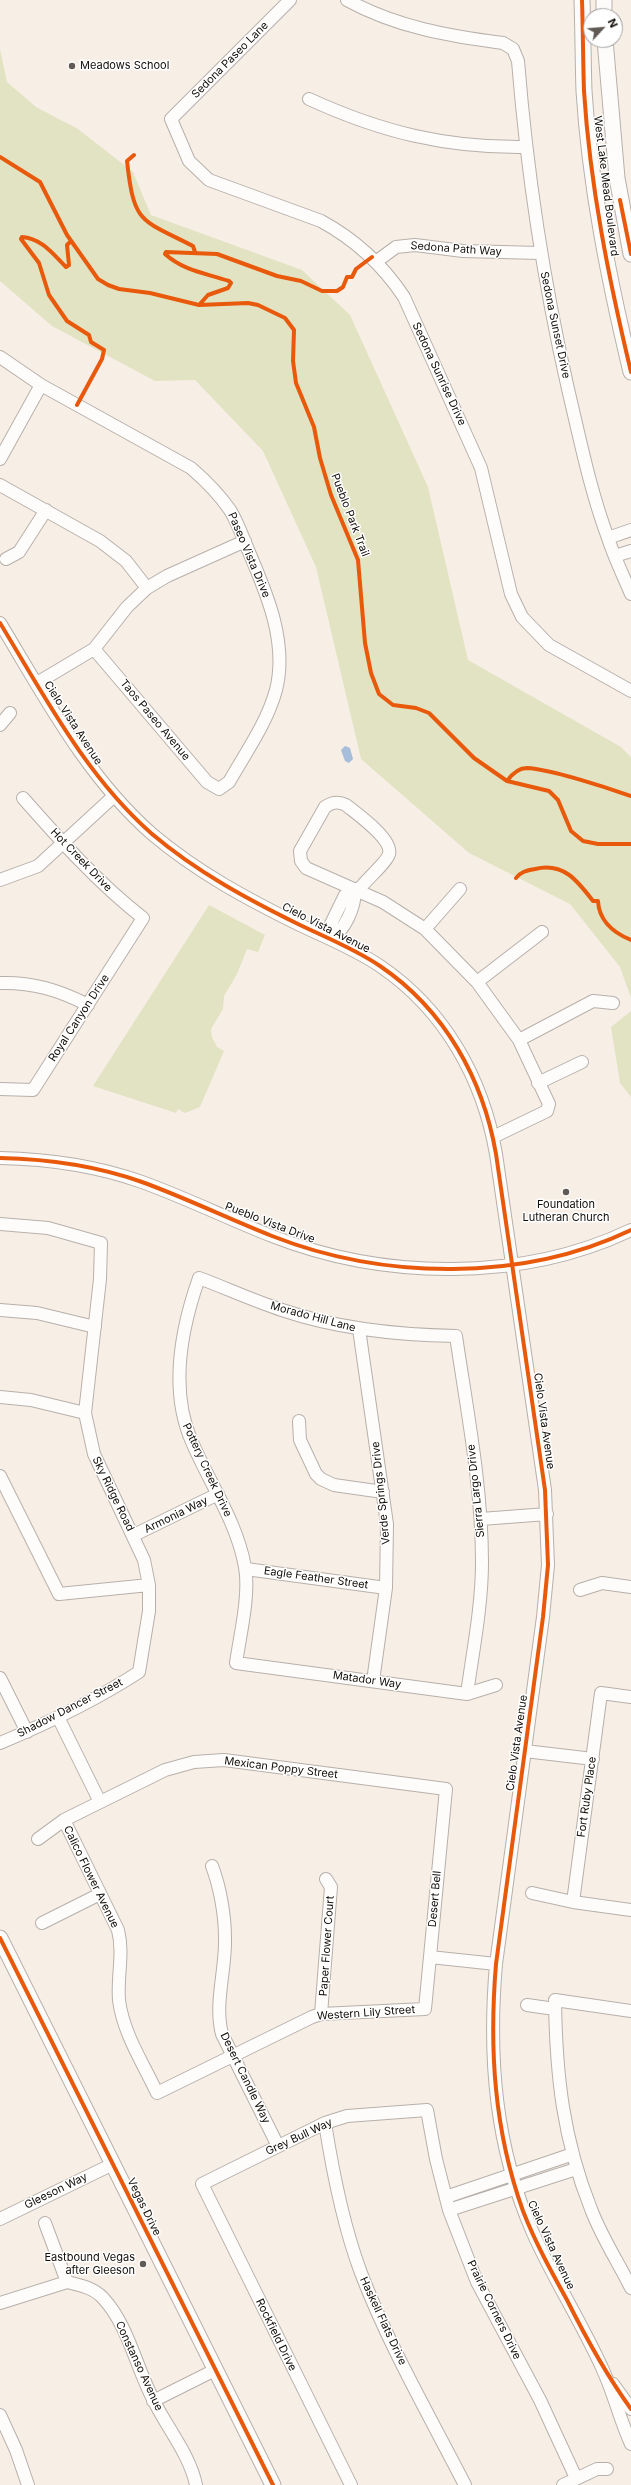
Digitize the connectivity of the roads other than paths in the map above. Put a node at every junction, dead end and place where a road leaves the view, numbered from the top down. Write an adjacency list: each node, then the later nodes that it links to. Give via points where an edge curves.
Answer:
1 (290, 0): 6 (street, Sedona Paseo Lane)
2 (347, 0): 7 (street, Sedona Sunset Drive, via 379,16 424,31 503,43 512,49 518,61)
3 (582, 0): 12 (main road, West Lake Mead Boulevard, via 584,92 599,218 612,293)
4 (606, 48): 9 (main road, West Lake Mead Boulevard, via 616,171)
5 (309, 99): 7 (street, via 350,118 447,143)
6 (171, 120): 10 (street, Sedona Sunrise Drive, via 189,161 209,180 321,221 358,244)
7 (525, 147): 8 (street, Sedona Sunset Drive)
8 (540, 253): 10 (street, Sedona Path Way, via 463,251 415,245 396,247); 18 (street, Sedona Sunset Drive, via 586,465)
9 (631, 254)
10 (376, 261): 28 (street, Sedona Sunrise Drive, via 404,297 482,468 512,594 522,617 549,645)
11 (0, 357): 13 (street, Paseo Vista Drive)
12 (631, 372)
13 (41, 384): 14 (street); 19 (street, Paseo Vista Drive, via 191,468 213,486 231,512)
14 (0, 459)
15 (0, 485): 16 (street)
16 (46, 510): 22 (street, via 19,552); 23 (street, via 100,540 126,561)
17 (631, 530): 18 (street)
18 (608, 538): 21 (street, Sedona Sunset Drive)
19 (245, 541): 23 (street, via 167,576); 31 (street, Paseo Vista Drive, via 267,595 278,639 279,664 276,689 268,712 229,782)
20 (631, 551): 21 (street)
21 (615, 556): 24 (street, Sedona Sunset Drive)
22 (6, 559)
23 (147, 588): 26 (street, via 127,607)
24 (631, 594)
25 (0, 623): 27 (street, Cielo Vista Avenue)
26 (94, 649): 27 (street); 31 (street, Taos Paseo Avenue, via 207,782)
27 (37, 683): 32 (street, Cielo Vista Avenue, via 86,761)
28 (631, 691)
29 (10, 713): 30 (street)
30 (0, 725)
31 (219, 789)
32 (114, 796): 34 (street); 41 (street, Cielo Vista Avenue, via 152,833 202,872 261,906)
33 (23, 798): 34 (street, Hot Creek Drive)
34 (63, 843): 35 (street, via 38,866); 38 (street, Hot Creek Drive)
35 (0, 880)
36 (460, 889): 39 (street)
37 (355, 890): 37 (street, via 361,887 389,855 390,847 386,839 346,805 335,802 326,807 300,851 301,861 306,868); 39 (street, via 383,902); 41 (street, via 345,895 342,915 328,930)
38 (143, 918): 45 (street, Royal Canyon Drive)
39 (425, 929): 42 (street)
40 (542, 932): 42 (street)
41 (330, 939): 50 (street, Cielo Vista Avenue, via 382,967 432,1013 474,1077)
42 (477, 982): 46 (street)
43 (0, 983): 45 (street, via 38,985 64,992)
44 (613, 1003): 46 (street, via 593,1001)
45 (88, 1004): 49 (street, Royal Canyon Drive, via 33,1090)
46 (519, 1040): 48 (street)
47 (582, 1062): 48 (street)
48 (538, 1083): 50 (street, via 549,1104 547,1111)
49 (0, 1089)
50 (493, 1137): 54 (street, Cielo Vista Avenue)
51 (0, 1158): 54 (street, Pueblo Vista Drive, via 54,1162 120,1176 180,1197 273,1236 349,1259 425,1268 473,1268)
52 (0, 1224): 57 (street, Sky Ridge Road, via 48,1228 101,1243)
53 (631, 1230): 54 (street, Pueblo Vista Drive, via 582,1249)
54 (512, 1264): 66 (street, Cielo Vista Avenue)
55 (199, 1278): 58 (street, Morado Hill Lane, via 281,1310); 65 (street, Pottery Creek Drive, via 188,1310 179,1392 183,1418 192,1442)
56 (0, 1310): 57 (street, via 37,1313)
57 (94, 1327): 61 (street, Sky Ridge Road)
58 (359, 1329): 59 (street, Morado Hill Lane, via 419,1336); 64 (street, Verde Springs Drive)
59 (456, 1336): 67 (street, Sierra Largo Drive)
60 (0, 1397): 61 (street, via 31,1400)
61 (85, 1413): 68 (street, Sky Ridge Road, via 94,1454)
62 (299, 1421): 64 (street, via 300,1440 316,1474 321,1479 334,1485)
63 (0, 1476): 70 (street, via 59,1594)
64 (383, 1492): 72 (street, Verde Springs Drive, via 387,1524)
65 (218, 1494): 68 (street, Armonia Way); 69 (street, Pottery Creek Drive, via 238,1537)
66 (547, 1514): 67 (street); 84 (street, Cielo Vista Avenue, via 548,1565)
67 (481, 1519): 79 (street, Sierra Largo Drive, via 482,1564 479,1606)
68 (134, 1535): 70 (street, Sky Ridge Road, via 144,1560)
69 (246, 1569): 72 (street, Eagle Feather Street); 74 (street, Pottery Creek Drive)
70 (149, 1585): 75 (street, Sky Ridge Road, via 149,1611)
71 (631, 1587): 73 (street, via 602,1583)
72 (386, 1588): 77 (street, Verde Springs Drive)
73 (580, 1590)
74 (236, 1663): 77 (street, Matador Way)
75 (139, 1672): 81 (street, Shadow Dancer Street, via 111,1690)
76 (0, 1678): 82 (street)
77 (373, 1681): 79 (street, Matador Way)
78 (496, 1685): 79 (street, Matador Way)
79 (467, 1694)
80 (631, 1696): 85 (street, Fort Ruby Place, via 601,1693)
81 (58, 1717): 82 (street, Shadow Dancer Street); 87 (street)
82 (27, 1732): 83 (street, Shadow Dancer Street)
83 (0, 1743)
84 (525, 1751): 85 (street); 99 (street, Cielo Vista Avenue)
85 (593, 1759): 94 (street, Fort Ruby Place)
86 (446, 1790): 87 (street, Mexican Poppy Street, via 224,1760 194,1762 165,1770); 98 (street, Desert Bell)
87 (100, 1802): 88 (street, Mexican Poppy Street)
88 (64, 1820): 89 (street, Mexican Poppy Street); 93 (street, Calico Flower Avenue)
89 (38, 1839)
90 (212, 1866): 105 (street, Desert Candle Way, via 217,1879 225,1938 218,2020)
91 (326, 1879): 104 (street, Paper Flower Court, via 331,1887)
92 (532, 1893): 94 (street)
93 (100, 1894): 96 (street); 106 (street, Calico Flower Avenue, via 118,1930 121,1942 119,1998 122,2022)
94 (574, 1902): 95 (street)
95 (631, 1910)
96 (42, 1923)
97 (0, 1938): 111 (main road, Vegas Drive)
98 (430, 1957): 99 (street); 101 (street, Desert Bell)
99 (496, 1964): 113 (street, Cielo Vista Avenue, via 492,2063 497,2108)
100 (527, 2006): 102 (street)
101 (425, 2009): 104 (street, Western Lily Street)
102 (555, 2009): 103 (street, via 555,2000); 110 (street, via 558,2076 562,2110)
103 (631, 2011)
104 (321, 2014): 105 (street, Western Lily Street)
105 (233, 2055): 106 (street, Western Lily Street); 109 (street, Desert Candle Way)
106 (157, 2093)
107 (427, 2110): 108 (street, Grey Bull Way, via 370,2113 347,2116); 116 (street, Prairie Corners Drive)
108 (325, 2123): 109 (street, Grey Bull Way); 135 (street, Haskell Flats Drive, via 341,2205 361,2272 378,2315)
109 (278, 2146): 114 (street, Grey Bull Way)
110 (572, 2154): 112 (street); 113 (street)
111 (113, 2164): 118 (street, Gleeson Way); 123 (main road, Vegas Drive)
112 (576, 2169): 115 (street); 121 (street, via 591,2210)
113 (511, 2174): 115 (street, Cielo Vista Avenue); 116 (street)
114 (202, 2184): 134 (street, Rockfield Drive)
115 (516, 2188): 117 (street); 124 (street, Cielo Vista Avenue, via 542,2253)
116 (446, 2197): 117 (street, Prairie Corners Drive)
117 (449, 2210): 130 (street, Prairie Corners Drive, via 477,2282 540,2400)
118 (0, 2219)
119 (46, 2223): 120 (street)
120 (67, 2282): 122 (street); 125 (street, Constanso Avenue, via 95,2290 103,2298 120,2324)
121 (631, 2288)
122 (0, 2303)
123 (215, 2370): 125 (street); 133 (main road, Vegas Drive)
124 (603, 2370): 126 (street, Cielo Vista Avenue); 128 (street, Cielo Vista Avenue)
125 (153, 2400): 132 (street, Constanso Avenue, via 190,2466)
126 (631, 2409)
127 (0, 2415): 131 (street)
128 (631, 2444)
129 (607, 2469): 130 (street, via 597,2469)
130 (576, 2478): 136 (street)
131 (28, 2485)
132 (196, 2485)
133 (273, 2485)
134 (351, 2485)
135 (465, 2485)
136 (563, 2485)

